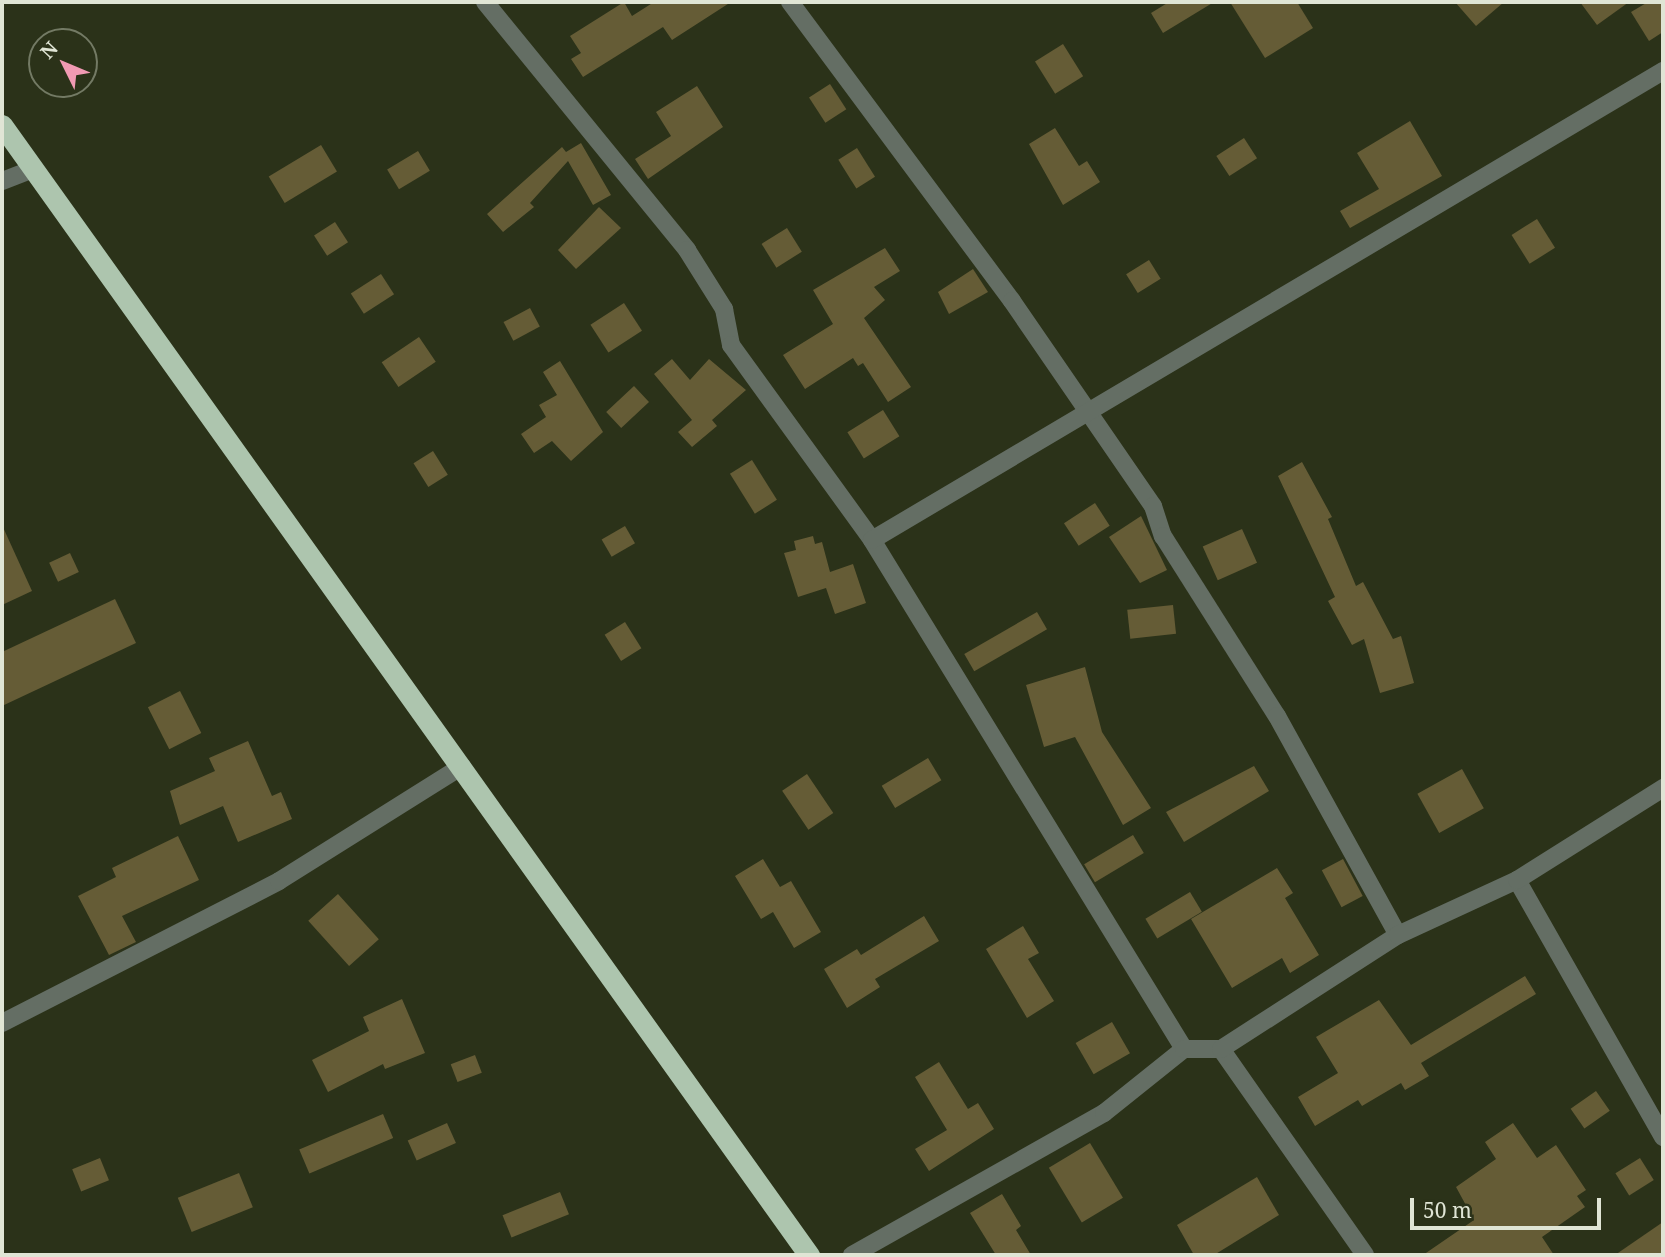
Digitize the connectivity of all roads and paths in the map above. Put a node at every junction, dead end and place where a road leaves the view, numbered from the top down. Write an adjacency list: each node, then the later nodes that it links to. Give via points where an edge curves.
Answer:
1 (485, 2): 8 (street, via 687,250 724,309 731,345)
2 (790, 2): 7 (street, via 1012,301)
3 (1663, 71): 7 (street)
4 (2, 125): 5 (highway)
5 (33, 169): 6 (street); 9 (highway)
6 (2, 181)
7 (1086, 413): 8 (street); 12 (street, via 1153,506 1163,536 1277,716)
8 (872, 540): 14 (street)
9 (462, 766): 13 (street, via 279,881); 17 (highway)
10 (1663, 788): 11 (street)
11 (1517, 880): 12 (street); 16 (street)
12 (1398, 935): 15 (street)
13 (2, 1023)
14 (1184, 1049): 15 (street); 18 (street, via 1104,1113)
15 (1221, 1049): 19 (street)
16 (1663, 1137)
17 (809, 1255)
18 (852, 1255)
19 (1365, 1255)

